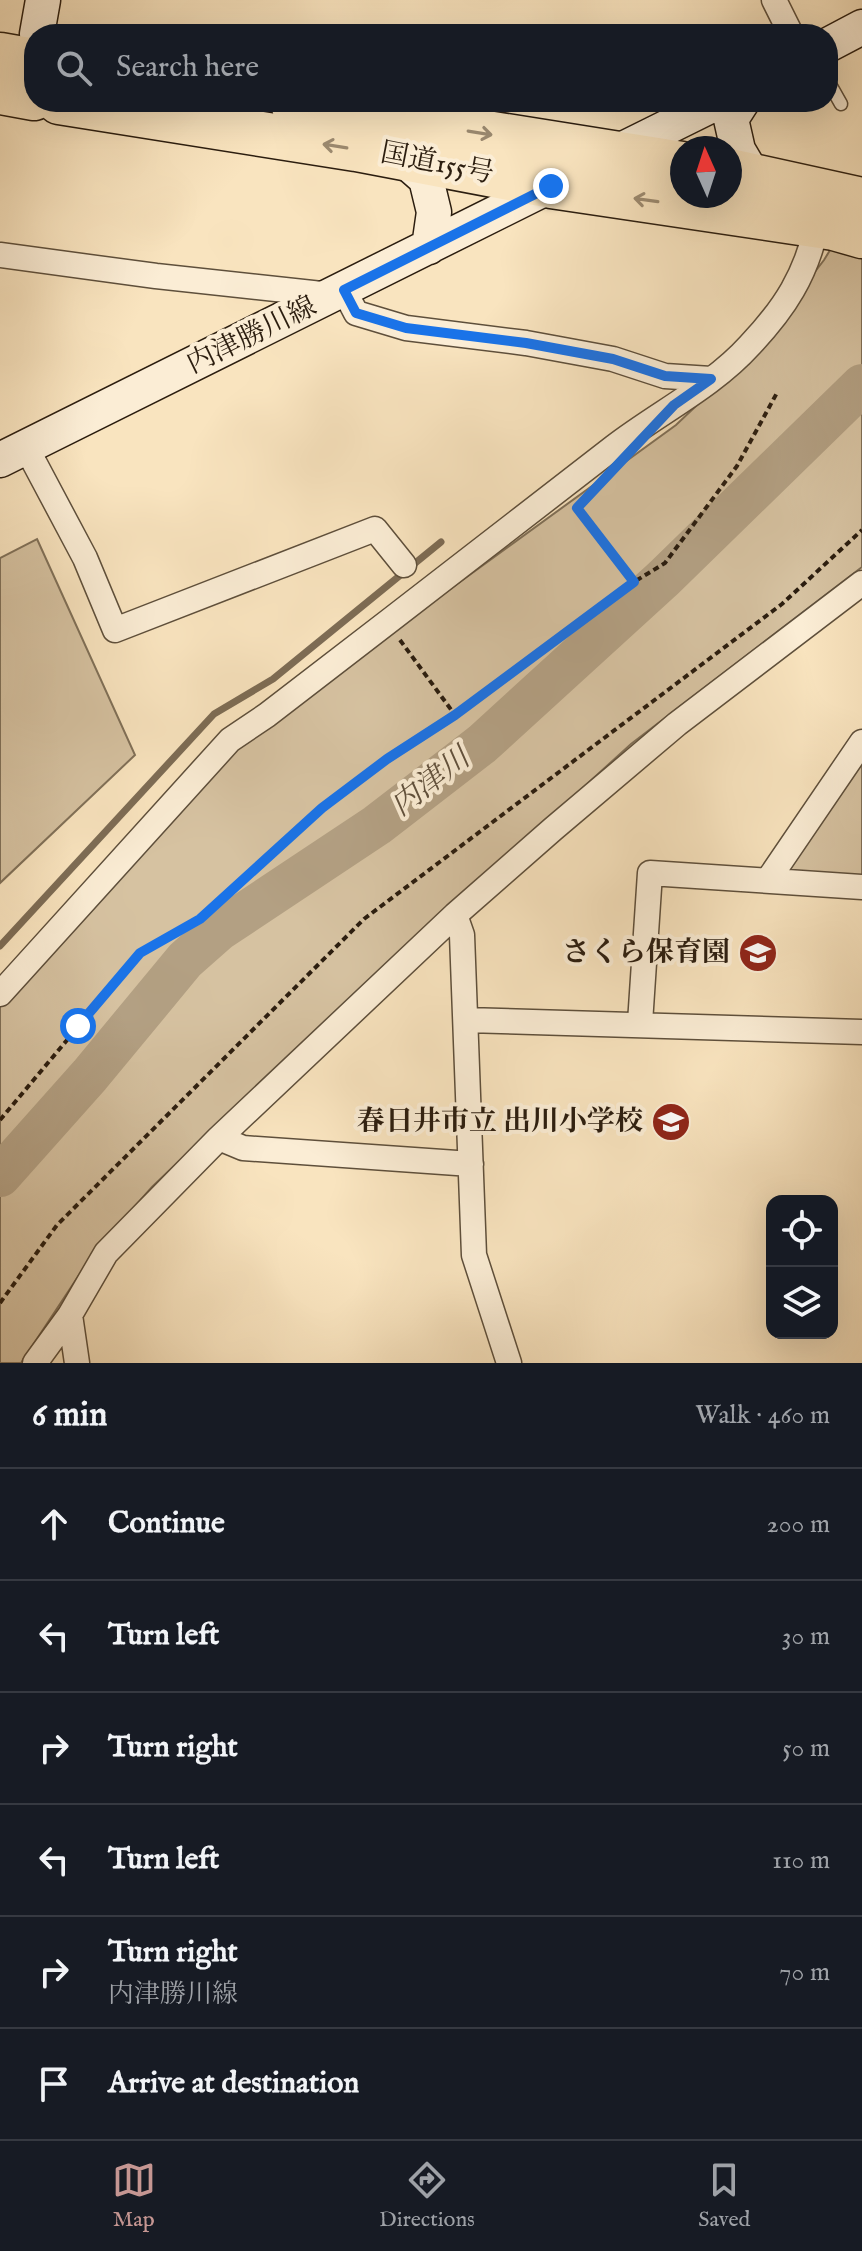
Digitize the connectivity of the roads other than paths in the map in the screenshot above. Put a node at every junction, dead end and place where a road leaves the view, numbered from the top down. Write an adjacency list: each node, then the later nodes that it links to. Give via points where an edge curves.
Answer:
1 (43, 0): 3 (main road)
2 (774, 0): 4 (street)
3 (39, 24)
4 (786, 24)
5 (862, 27): 6 (main road)
6 (838, 40)
7 (0, 55): 8 (highway, 国道155号)
8 (24, 78)
9 (838, 99): 10 (lane)
10 (841, 104)
11 (170, 112): 17 (highway, 国道155号, one-way to 11)
12 (352, 112): 16 (highway, 国道155号, one-way to 16)
13 (698, 112): 16 (main road, 内津勝川線)
14 (736, 112): 15 (main road, via 731,119)
15 (735, 136)
16 (611, 155): 18 (highway, 国道155号); 20 (main road, 内津勝川線)
17 (401, 157): 20 (highway, 国道155号); 22 (main road, via 426,179 434,212)
18 (670, 162)
19 (742, 172): 21 (highway)
20 (551, 186): 21 (highway, 国道155号, one-way to 20); 22 (main road, 内津勝川線)
21 (845, 217): 25 (street, via 809,258 797,285 750,346)
22 (429, 247): 24 (main road, 内津勝川線)
23 (0, 255): 24 (street)
24 (339, 292): 25 (street, via 356,313 406,328 526,343 613,359 665,376); 26 (main road, 内津勝川線)
25 (711, 379): 33 (street, via 230,740)
26 (13, 453): 27 (street, via 85,558 115,630 375,529)
27 (404, 565)
28 (862, 583): 32 (street, via 677,724)
29 (862, 742): 30 (street)
30 (768, 880): 31 (street); 35 (street, via 650,873)
31 (862, 887)
32 (455, 915): 34 (street, via 462,935); 37 (street)
33 (0, 994)
34 (466, 1020): 35 (street); 38 (street)
35 (640, 1023): 36 (street)
36 (862, 1032)
37 (219, 1138): 38 (street, via 243,1148); 39 (street, via 106,1253)
38 (471, 1164): 42 (street, via 474,1255)
39 (70, 1315): 40 (street); 41 (street)
40 (35, 1363)
41 (77, 1363)
42 (509, 1363)

